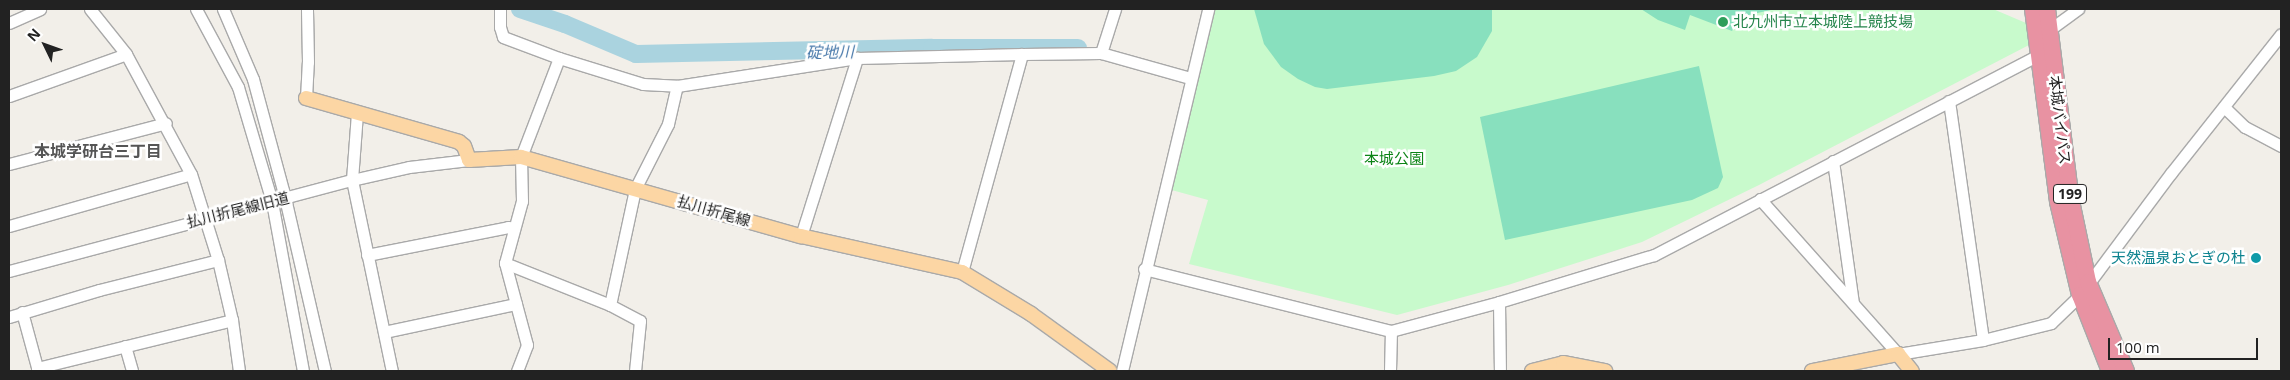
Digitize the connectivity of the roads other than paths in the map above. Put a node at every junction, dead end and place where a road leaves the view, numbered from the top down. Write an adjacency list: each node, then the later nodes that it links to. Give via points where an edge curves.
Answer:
1 (40, 9): 12 (street)
2 (90, 9): 16 (street)
3 (196, 9): 39 (street, via 238,87)
4 (224, 9): 37 (street, via 253,78)
5 (307, 9): 24 (street)
6 (500, 9): 19 (street, via 503,36)
7 (1115, 9): 15 (street)
8 (1208, 9): 21 (street)
9 (2033, 9): 18 (highway, 本城バイパス / 199)
10 (2047, 9): 13 (highway, 本城バイパス / 199)
11 (2078, 9): 13 (street)
12 (9, 23)
13 (2049, 30): 50 (highway, 本城バイパス / 199)
14 (2281, 34): 26 (street)
15 (1101, 53): 17 (street); 21 (street)
16 (126, 54): 23 (street); 28 (street)
17 (1022, 54): 20 (street); 49 (street)
18 (2038, 55): 25 (street); 50 (highway, 本城バイパス / 199, via 2058,202)
19 (559, 58): 22 (street, via 643,84); 30 (street)
20 (856, 58): 22 (street); 43 (street)
21 (1190, 78): 47 (street)
22 (677, 86): 36 (street, via 668,124)
23 (9, 96)
24 (306, 98): 27 (main road)
25 (1949, 101): 32 (street); 60 (street)
26 (2224, 106): 29 (street, via 2245,127); 50 (street)
27 (357, 113): 31 (main road, via 459,142 464,146); 35 (street)
28 (166, 123): 33 (street); 34 (street)
29 (2281, 146)
30 (521, 157): 31 (main road, 払川折尾線); 36 (main road, 払川折尾線); 42 (street, via 522,201)
31 (468, 160): 35 (street, 払川折尾線旧道, via 409,167)
32 (1833, 161): 38 (street); 52 (street)
33 (9, 164)
34 (191, 174): 40 (street); 41 (street)
35 (352, 180): 37 (street, 払川折尾線旧道); 44 (street)
36 (636, 189): 43 (main road, 払川折尾線); 54 (street)
37 (285, 198): 39 (street, 払川折尾線旧道); 67 (street)
38 (1760, 199): 51 (street, via 1654,255); 52 (street)
39 (272, 202): 40 (street, 払川折尾線旧道); 66 (street)
40 (206, 218): 45 (street); 48 (street, 払川折尾線旧道)
41 (9, 226)
42 (514, 229): 44 (street, via 508,227); 46 (street)
43 (801, 236): 49 (main road, 払川折尾線)
44 (367, 255): 59 (street)
45 (218, 260): 55 (street); 57 (street)
46 (505, 263): 53 (street); 54 (street)
47 (1144, 269): 58 (street); 72 (street)
48 (9, 271)
49 (962, 272): 71 (main road, 払川折尾線, via 1031,314)
50 (2084, 289): 60 (street, via 2051,323); 79 (highway, 本城バイパス / 199); 80 (highway, 本城バイパス / 199)
51 (1499, 302): 58 (street); 74 (street)
52 (1854, 303): 62 (street)
53 (516, 304): 59 (street); 69 (street, via 527,345)
54 (610, 304): 70 (street, via 640,321)
55 (22, 312): 56 (street); 63 (street)
56 (9, 317)
57 (232, 320): 61 (street); 65 (street)
58 (1391, 331): 73 (street)
59 (384, 332): 68 (street)
60 (1983, 340): 62 (street)
61 (125, 346): 63 (street); 64 (street)
62 (1898, 354): 77 (main road); 78 (main road)
63 (38, 370)
64 (132, 371)
65 (239, 371)
66 (302, 371)
67 (324, 371)
68 (392, 371)
69 (517, 371)
70 (635, 371)
71 (1110, 371)
72 (1122, 371)
73 (1390, 371)
74 (1500, 371)
75 (1532, 371): 76 (main road, via 1562,363)
76 (1605, 371)
77 (1812, 371)
78 (1912, 371)
79 (2110, 371)
80 (2126, 371)

